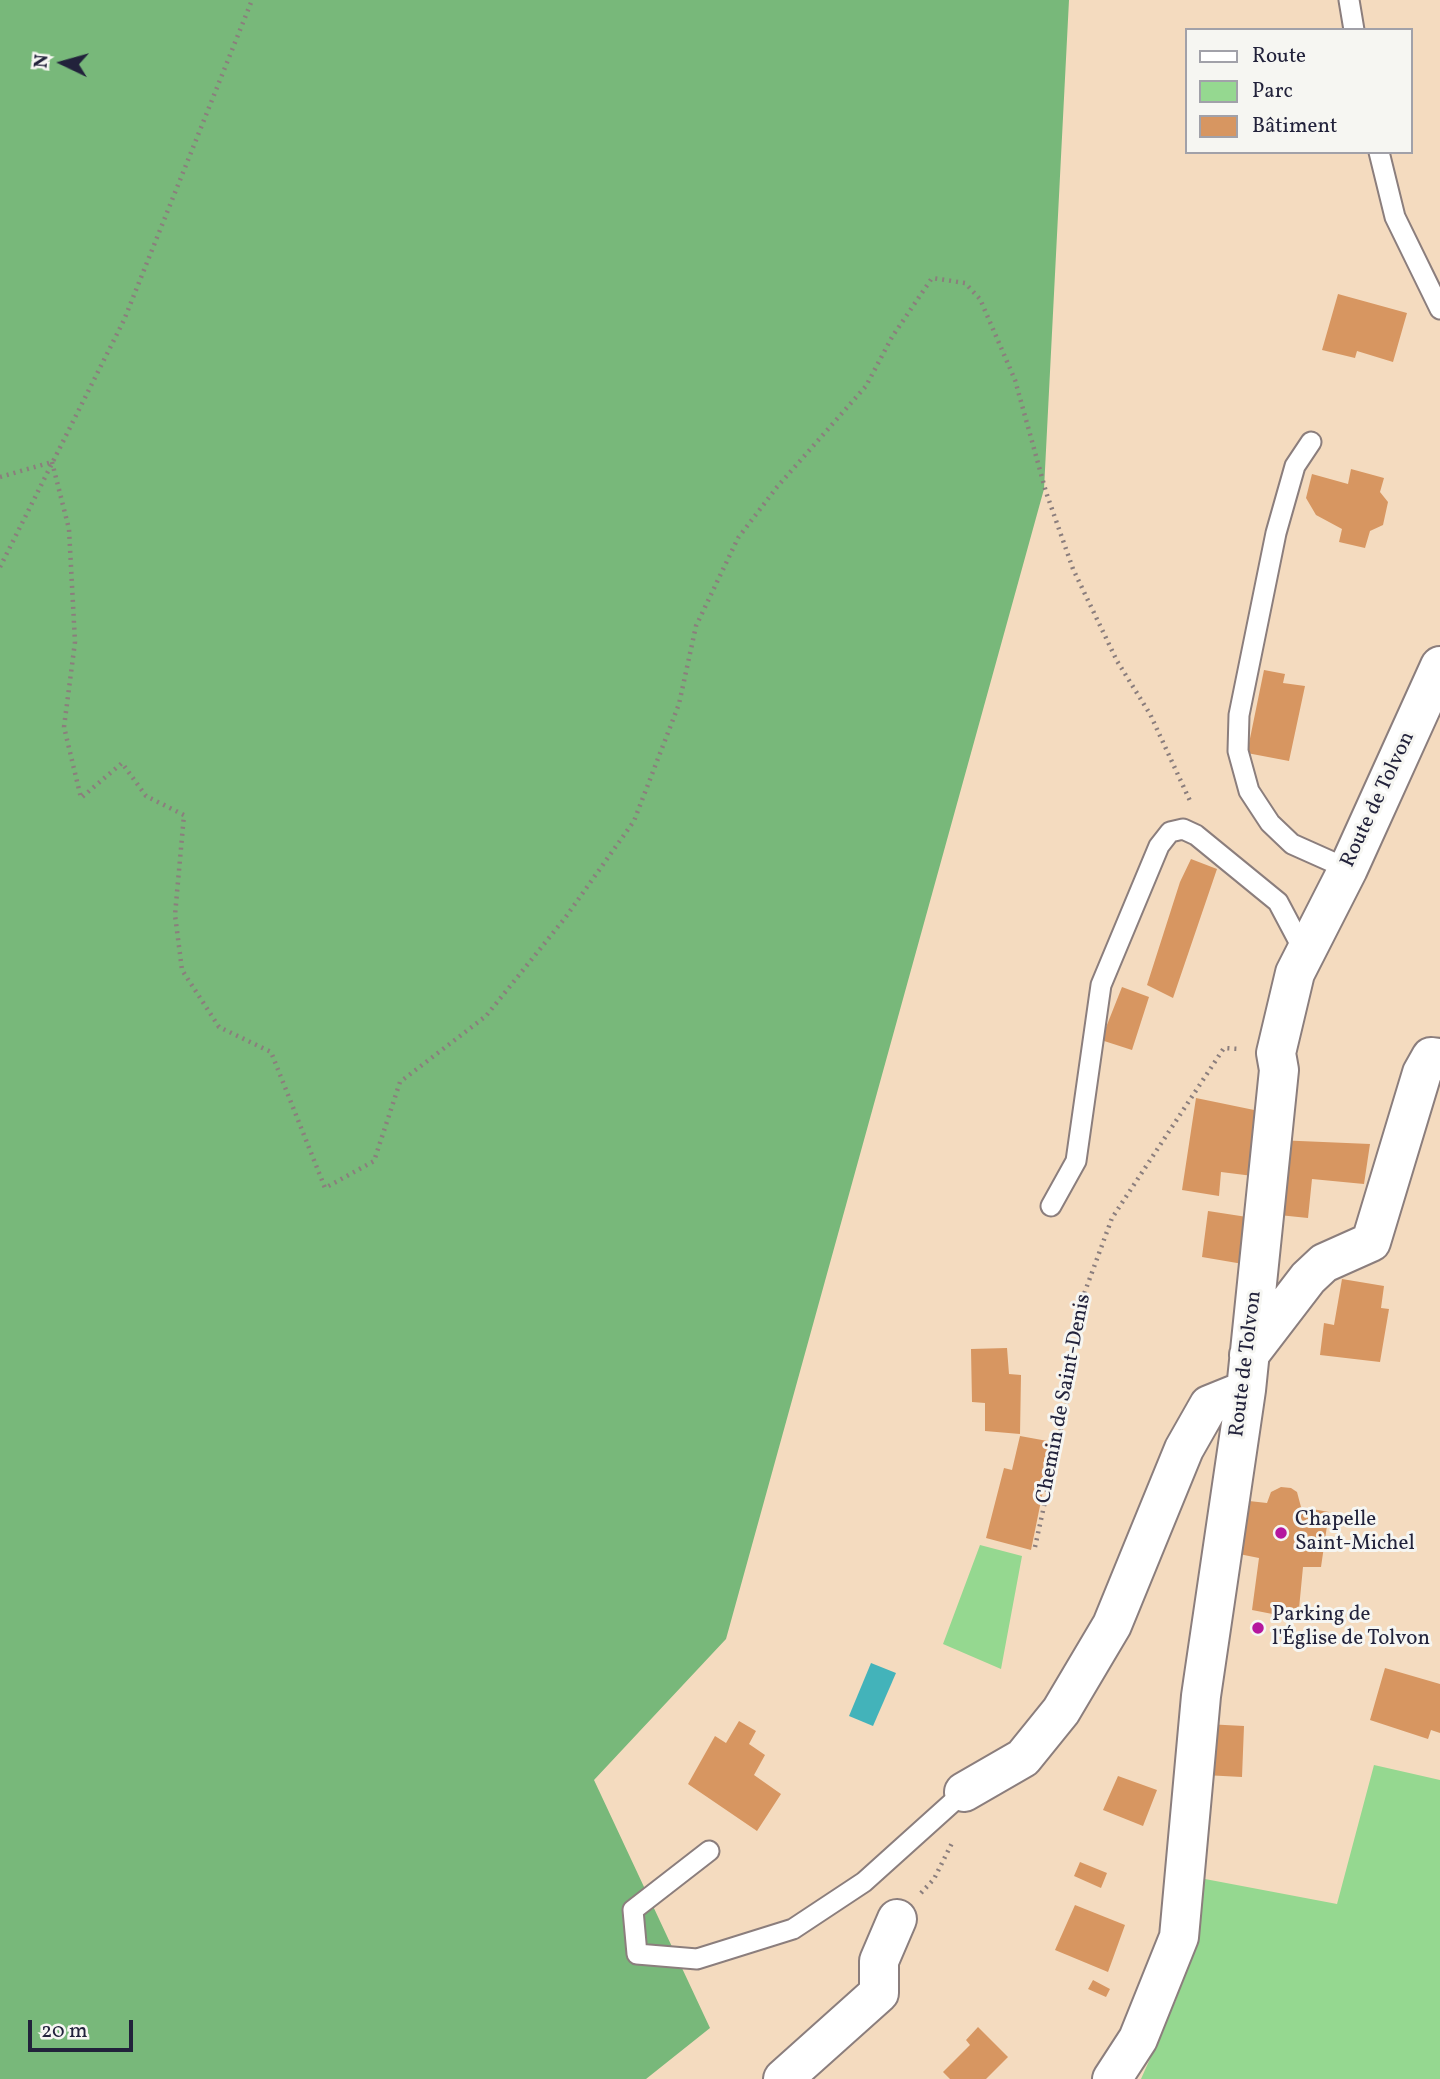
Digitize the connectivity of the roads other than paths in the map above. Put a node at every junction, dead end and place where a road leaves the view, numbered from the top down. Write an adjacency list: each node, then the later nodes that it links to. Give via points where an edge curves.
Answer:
1 (1349, 0): 2 (lane)
2 (1354, 28)
3 (1379, 154): 4 (lane, via 1395,217)
4 (1440, 309)
5 (1311, 442): 7 (lane, via 1295,466 1276,533 1239,715 1238,751 1249,791 1270,823 1292,844)
6 (1440, 666): 7 (street, Route de Tolvon)
7 (1348, 869): 8 (street, Route de Tolvon)
8 (1305, 953): 10 (lane, via 1278,902 1196,835 1183,829 1170,832 1159,846 1101,985 1076,1161); 11 (street, Route de Tolvon, via 1295,972 1276,1053 1279,1070)
9 (1440, 1058): 11 (street, via 1431,1057 1422,1073 1371,1242 1324,1263 1308,1278)
10 (1051, 1206)
11 (1247, 1372): 12 (street, via 1209,1405 1184,1449 1112,1625 1061,1711 1023,1758); 16 (street, Route de Tolvon, via 1201,1696 1179,1937 1138,2039)
12 (964, 1792): 13 (lane, via 864,1882 793,1929 697,1959 636,1954 633,1910)
13 (709, 1851)
14 (897, 1919): 15 (street, via 879,1961 879,1993)
15 (783, 2079)
16 (1112, 2079)

